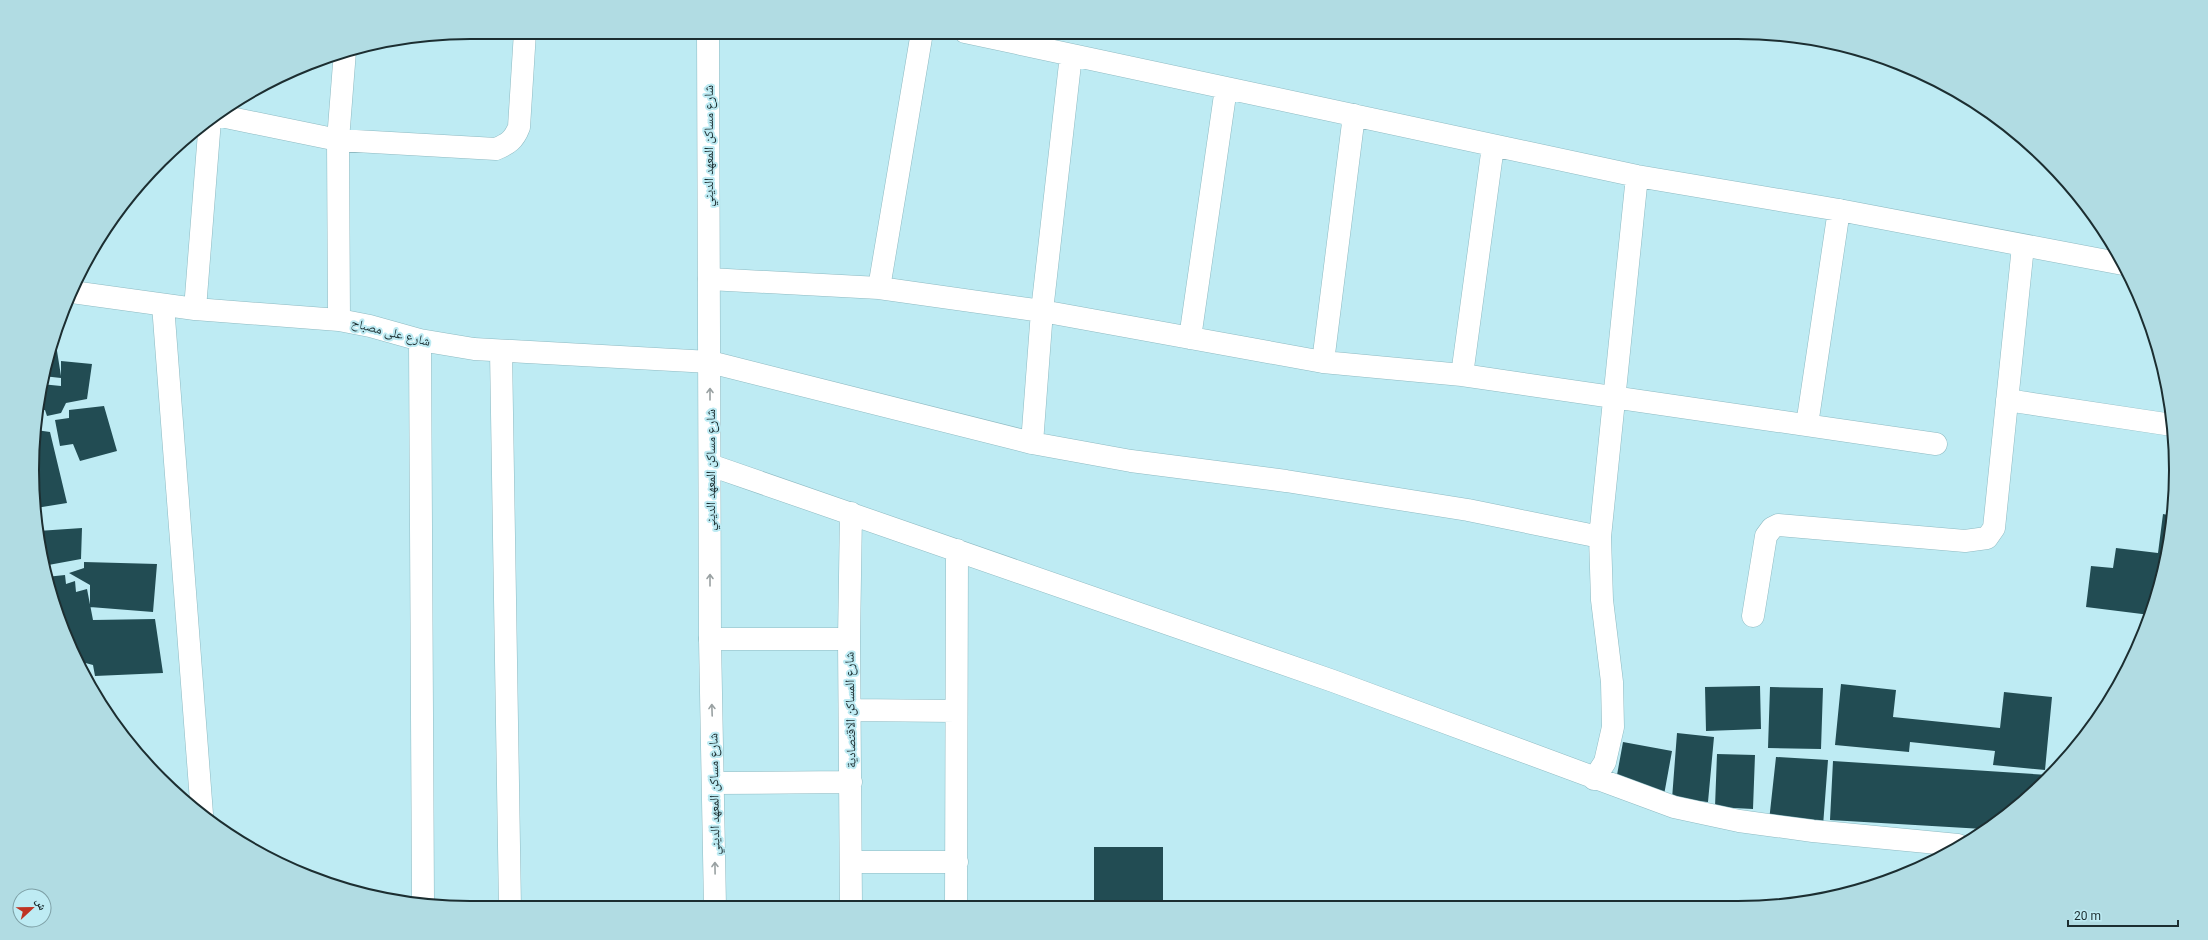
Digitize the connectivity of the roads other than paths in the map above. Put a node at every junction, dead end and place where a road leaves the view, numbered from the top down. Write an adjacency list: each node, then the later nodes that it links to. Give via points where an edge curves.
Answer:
1 (525, 39): 11 (street, via 519,127 515,138 506,145 496,148)
2 (708, 39): 17 (street, شارع مساكن المعهد الديني)
3 (921, 39): 18 (street)
4 (997, 39): 5 (street)
5 (1071, 55): 7 (street); 22 (street)
6 (344, 58): 11 (street)
7 (1226, 88): 8 (street); 24 (street)
8 (1354, 115): 12 (street); 28 (street)
9 (223, 117): 11 (street)
10 (209, 127): 21 (street)
11 (338, 140): 23 (street)
12 (1493, 146): 13 (street); 29 (street)
13 (1637, 176): 14 (street); 30 (street)
14 (1839, 210): 15 (street); 32 (street)
15 (2023, 246): 16 (street); 31 (street)
16 (2115, 263)
17 (709, 279): 18 (street); 27 (street, شارع مساكن المعهد الديني)
18 (879, 288): 22 (street)
19 (77, 293): 20 (street, شارع على مصباح)
20 (163, 305): 21 (street, شارع على مصباح); 48 (street)
21 (195, 309): 23 (street, شارع على مصباح)
22 (1042, 311): 24 (street); 34 (street)
23 (339, 320): 25 (street, شارع على مصباح)
24 (1190, 338): 28 (street)
25 (420, 340): 26 (street, شارع على مصباح, via 474,350); 52 (street)
26 (501, 351): 27 (street, شارع على مصباح); 53 (street)
27 (710, 362): 34 (street, شارع على مصباح); 36 (street, شارع مساكن المعهد الديني, one-way to 27)
28 (1323, 362): 29 (street)
29 (1462, 375): 30 (street)
30 (1613, 397): 32 (street); 38 (street)
31 (2007, 400): 33 (street); 40 (street, via 1994,528 1987,538 1965,541 1778,525 1766,536)
32 (1807, 425): 35 (street)
33 (2166, 425)
34 (1032, 443): 38 (street, شارع على مصباح, via 1131,461 1286,481 1468,510)
35 (1936, 444)
36 (710, 465): 37 (street); 41 (street, شارع مساكن المعهد الديني, one-way to 36)
37 (851, 513): 39 (street); 42 (street, شارع المساكن الاقتصادية)
38 (1600, 537): 45 (street, via 1602,600 1612,682 1612,727 1604,762)
39 (957, 550): 44 (street); 45 (street, via 1333,681)
40 (1753, 616)
41 (710, 639): 42 (street); 47 (street, شارع مساكن المعهد الديني, one-way to 41)
42 (849, 639): 43 (street, شارع المساكن الاقتصادية)
43 (850, 710): 44 (street); 46 (street, شارع المساكن الاقتصادية)
44 (956, 710): 51 (street)
45 (1594, 779): 49 (street, via 1674,807 1739,821)
46 (851, 782): 47 (street); 50 (street, شارع المساكن الاقتصادية)
47 (714, 783): 54 (street, شارع مساكن المعهد الديني, one-way to 47)
48 (201, 807)
49 (1952, 844)
50 (852, 862): 51 (street); 55 (street, شارع المساكن الاقتصادية)
51 (957, 862): 56 (street)
52 (423, 898)
53 (510, 901)
54 (715, 901)
55 (851, 901)
56 (956, 901)

